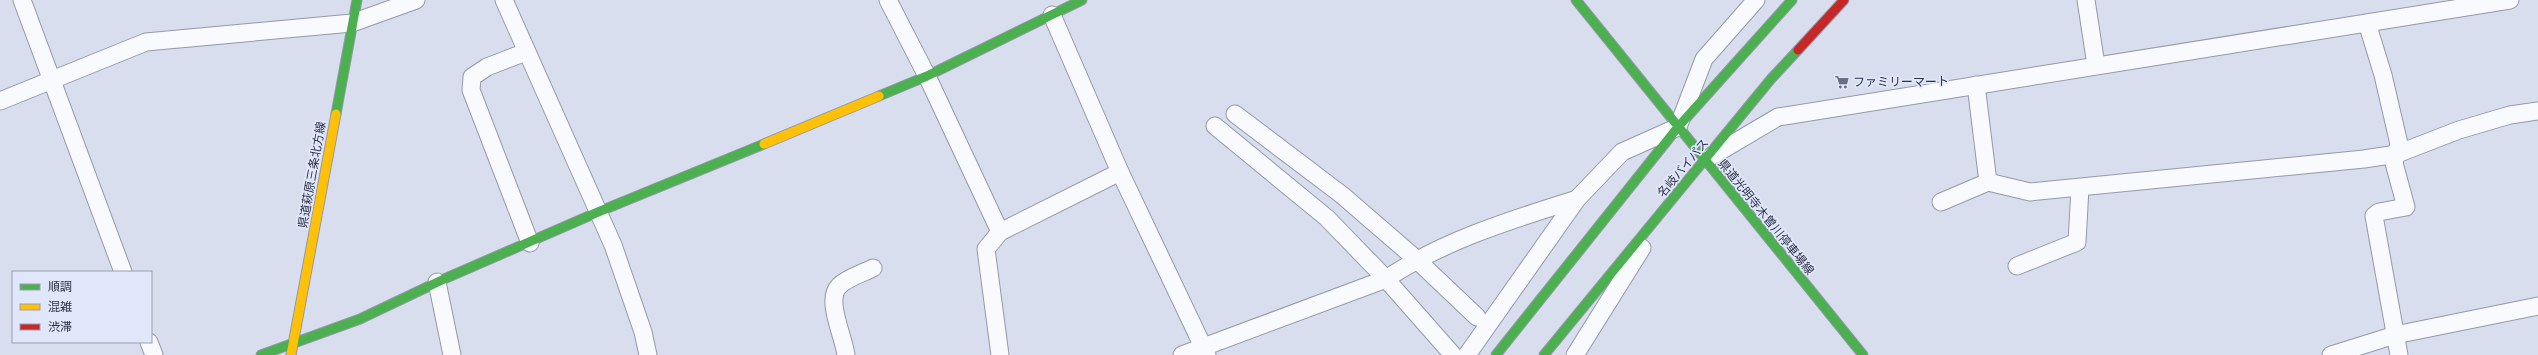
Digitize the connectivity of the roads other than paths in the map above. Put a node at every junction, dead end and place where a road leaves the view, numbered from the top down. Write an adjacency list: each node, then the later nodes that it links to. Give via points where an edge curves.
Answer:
1 (22, 0): 19 (street)
2 (357, 0): 14 (main road, 県道萩原三条北方線)
3 (416, 0): 14 (street)
4 (504, 0): 16 (street)
5 (888, 0): 18 (street)
6 (1082, 0): 13 (main road)
7 (1576, 0): 25 (main road, 県道光明寺木曽川停車場線)
8 (1756, 0): 25 (street, via 1704,59)
9 (1792, 0): 25 (main road)
10 (1844, 0): 27 (main road, 名岐バイパス, via 1771,80)
11 (2086, 0): 17 (street)
12 (2510, 0): 15 (street)
13 (1052, 15): 18 (main road); 28 (street)
14 (352, 23): 19 (street, via 146,42); 47 (main road, 県道萩原三条北方線)
15 (2367, 23): 17 (street); 26 (street, via 2383,75 2399,144)
16 (526, 52): 34 (street); 36 (street, via 487,67 472,77 471,90)
17 (2096, 65): 20 (street)
18 (927, 76): 34 (main road); 35 (street)
19 (52, 80): 21 (street); 40 (street)
20 (1976, 85): 27 (street, via 1778,116); 29 (street)
21 (0, 101)
22 (2538, 111): 26 (street, via 2510,115 2458,130)
23 (1235, 114): 37 (street, via 1342,195)
24 (1215, 126): 41 (street, via 1327,218)
25 (1678, 127): 27 (main road, 県道光明寺木曽川停車場線); 31 (street, via 1622,152); 59 (main road)
26 (2397, 154): 30 (street, via 2364,160); 45 (street, via 2394,163 2406,207 2379,212 2374,216)
27 (1705, 160): 32 (main road, 名岐バイパス); 62 (main road, 県道光明寺木曽川停車場線)
28 (1120, 172): 35 (street); 48 (street)
29 (1988, 182): 30 (street, via 2030,192); 33 (street)
30 (2080, 188): 38 (street, via 2077,242)
31 (1578, 199): 37 (street, via 1492,226); 58 (street)
32 (1673, 199): 60 (main road, 名岐バイパス); 61 (street)
33 (1941, 202)
34 (598, 212): 36 (main road); 53 (street, via 644,332)
35 (1000, 232): 55 (street, via 986,249)
36 (530, 243): 42 (main road)
37 (1416, 259): 41 (street); 44 (street)
38 (2017, 266)
39 (872, 268): 54 (street, via 840,285 835,292 834,307)
40 (123, 271)
41 (1386, 279): 48 (street); 57 (street)
42 (437, 282): 47 (main road, via 360,319); 52 (street)
43 (2538, 306): 45 (street)
44 (1477, 317)
45 (2395, 335): 63 (street); 64 (street)
46 (149, 343): 49 (street)
47 (294, 344): 50 (main road); 51 (main road, 県道萩原三条北方線)
48 (1205, 351): 56 (street)
49 (154, 355)
50 (261, 355)
51 (291, 355)
52 (452, 355)
53 (648, 355)
54 (846, 355)
55 (1000, 355)
56 (1182, 355)
57 (1452, 355)
58 (1467, 355)
59 (1496, 355)
60 (1544, 355)
61 (1575, 355)
62 (1862, 355)
63 (2331, 355)
64 (2399, 355)

